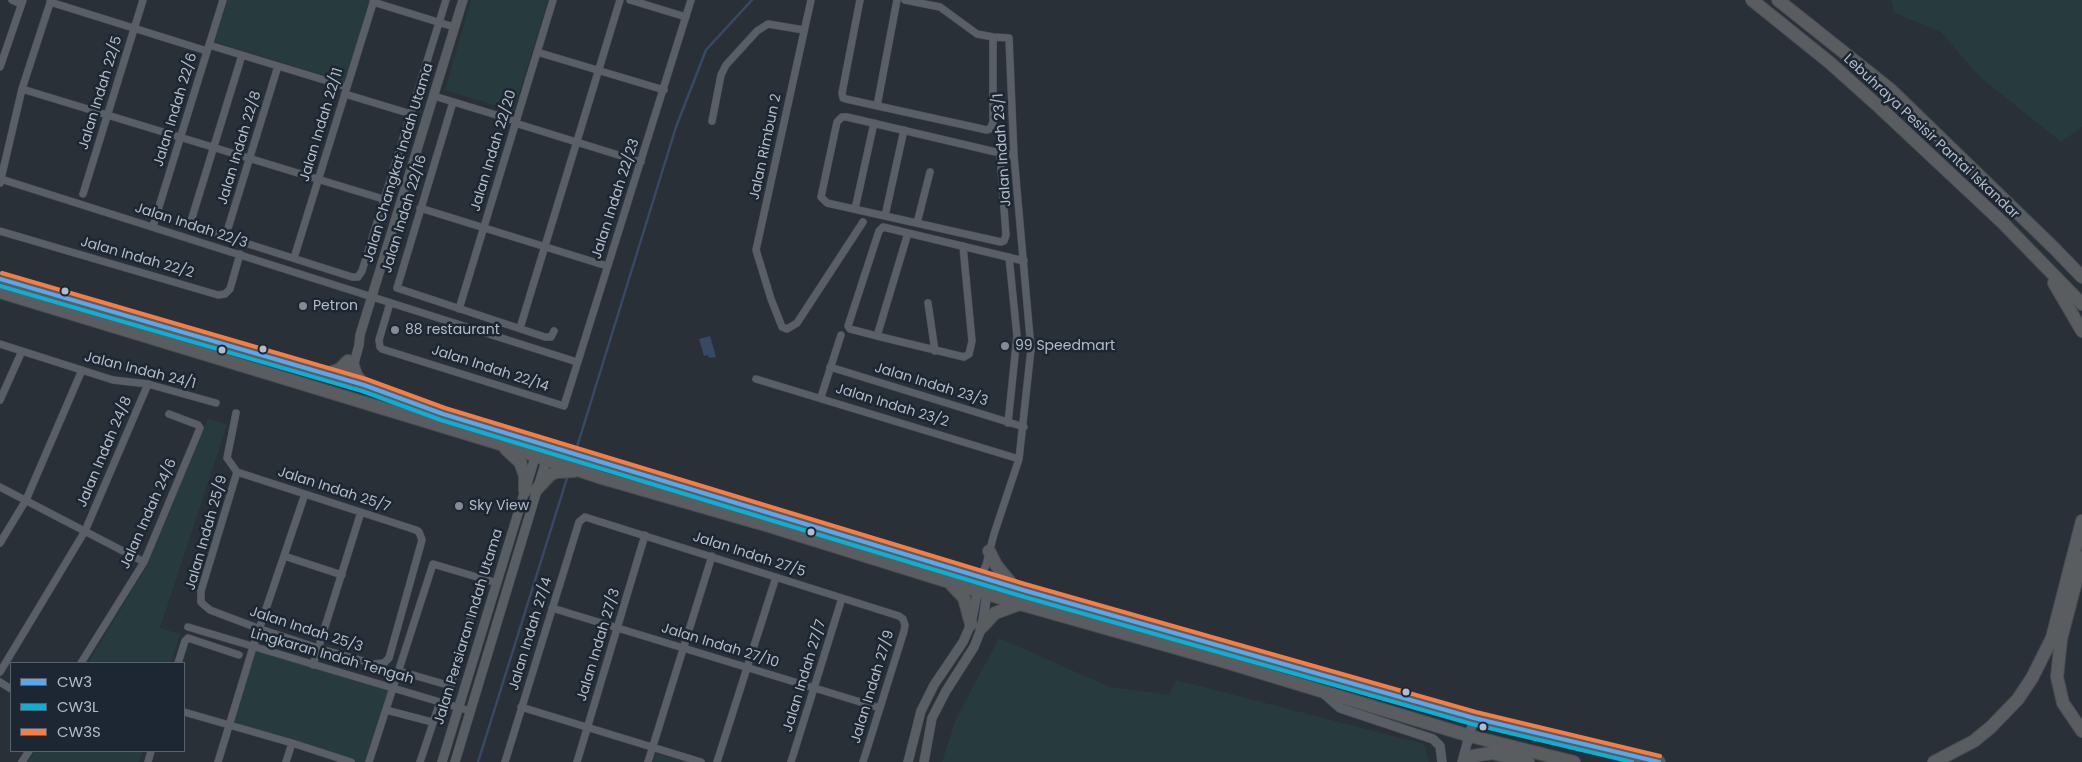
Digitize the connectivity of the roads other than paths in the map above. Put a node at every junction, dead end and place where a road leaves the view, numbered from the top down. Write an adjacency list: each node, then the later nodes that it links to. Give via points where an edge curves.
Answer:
1 (12, 0): 18 (street)
2 (143, 0): 22 (street, Jalan Indah 22/5)
3 (222, 0): 25 (street, Jalan Indah 22/6)
4 (446, 0): 20 (street)
5 (463, 0): 21 (main road, Jalan Changkat Indah Utama)
6 (553, 0): 26 (street, Jalan Indah 22/20)
7 (620, 0): 30 (street)
8 (630, 0): 19 (street)
9 (691, 0): 19 (street, Jalan Indah 22/23)
10 (811, 0): 23 (street, Jalan Rimbun 2)
11 (860, 0): 36 (street, via 842,96)
12 (897, 0): 36 (street)
13 (905, 0): 24 (street, via 940,7 977,34)
14 (1752, 0): 71 (highway, Lebuhraya Pesisir Pantai Iskandar, via 1877,105)
15 (1778, 0): 73 (highway, Lebuhraya Pesisir Pantai Iskandar, via 1891,90)
16 (50, 1): 22 (street); 31 (street)
17 (373, 1): 20 (street); 33 (street, Jalan Indah 22/11)
18 (22, 2): 29 (street)
19 (686, 17): 32 (street, Jalan Indah 22/23)
20 (439, 22): 21 (street); 37 (street)
21 (454, 27): 34 (main road, Jalan Changkat Indah Utama)
22 (134, 28): 25 (street); 38 (street, Jalan Indah 22/5)
23 (804, 30): 39 (street, via 768,24 757,31 721,75); 58 (street, Jalan Rimbun 2, via 756,250 782,327 787,329 797,323)
24 (993, 37): 36 (street, via 993,122 990,129); 47 (street, Jalan Indah 23/1, via 1008,38)
25 (208, 48): 27 (street); 43 (street, Jalan Indah 22/6)
26 (537, 52): 30 (street); 40 (street, Jalan Indah 22/20)
27 (242, 55): 28 (street); 45 (street)
28 (278, 66): 33 (street); 48 (street, Jalan Indah 22/8)
29 (0, 67)
30 (598, 70): 32 (street); 44 (street)
31 (22, 89): 38 (street); 52 (street)
32 (664, 90): 49 (street, Jalan Indah 22/23)
33 (346, 91): 37 (street); 51 (street, Jalan Indah 22/11)
34 (434, 96): 35 (street); 76 (main road, Jalan Changkat Indah Utama)
35 (453, 102): 40 (street); 55 (street, Jalan Indah 22/16)
36 (877, 106)
37 (411, 114): 54 (street)
38 (108, 115): 43 (street); 53 (street, Jalan Indah 22/5)
39 (712, 121)
40 (516, 122): 44 (street); 61 (street, Jalan Indah 22/20)
41 (874, 123): 42 (street); 56 (street); 56 (street, via 846,117 839,119 825,174 821,197 824,201)
42 (904, 130): 46 (street); 57 (street)
43 (181, 138): 45 (street); 60 (street, Jalan Indah 22/6)
44 (577, 142): 49 (street); 65 (street)
45 (214, 147): 48 (street); 64 (street, via 191,224)
46 (1000, 152): 47 (street); 59 (street, via 1004,241)
47 (1014, 156): 70 (street, Jalan Indah 23/1)
48 (250, 158): 51 (street); 64 (street, Jalan Indah 22/8)
49 (641, 162): 72 (street, Jalan Indah 22/23)
50 (930, 172): 59 (street)
51 (318, 179): 54 (street); 68 (street, Jalan Indah 22/11)
52 (1, 182): 60 (street, Jalan Indah 22/3)
53 (83, 194)
54 (383, 199): 68 (street, via 358,277)
55 (420, 208): 61 (street); 80 (street, Jalan Indah 22/16, via 397,288)
56 (855, 209): 57 (street)
57 (885, 216): 59 (street)
58 (863, 222)
59 (917, 223)
60 (153, 226): 67 (street, Jalan Indah 22/3)
61 (484, 228): 65 (street); 80 (street, Jalan Indah 22/20)
62 (0, 231): 67 (street, Jalan Indah 22/2, via 218,295 230,289)
63 (908, 233): 66 (street); 85 (street); 85 (street, via 883,227 878,231 848,326)
64 (225, 238): 68 (street)
65 (545, 246): 72 (street); 81 (street)
66 (963, 246): 69 (street); 88 (street, via 971,349 964,357)
67 (240, 254): 76 (street, Jalan Indah 22/3)
68 (294, 258)
69 (1009, 258): 70 (street); 106 (street, via 1017,336)
70 (1024, 261): 107 (street, Jalan Indah 23/1, via 1031,349)
71 (2045, 265): 79 (highway, Lebuhraya Pesisir Pantai Iskandar); 83 (highway)
72 (607, 266): 89 (street, Jalan Indah 22/23)
73 (2082, 277)
74 (0, 279): 93 (highway)
75 (0, 292): 98 (highway)
76 (372, 298): 78 (street, Jalan Indah 22/3); 90 (main road, Jalan Changkat Indah Utama, via 360,334 353,344)
77 (928, 302): 88 (street)
78 (390, 304): 89 (street, Jalan Indah 22/3); 103 (street, Jalan Indah 22/14, via 379,340 380,347)
79 (2082, 304)
80 (459, 309): 81 (street, Jalan Indah 22/16)
81 (520, 328): 82 (street, Jalan Indah 22/16, via 545,337 551,337)
82 (554, 331)
83 (2082, 331)
84 (841, 336): 91 (street)
85 (877, 336): 88 (street)
86 (0, 344): 87 (street, Jalan Indah 24/1)
87 (22, 351): 92 (street, Jalan Indah 24/1); 100 (street)
88 (935, 351)
89 (578, 362): 103 (street, Jalan Indah 22/23)
90 (351, 364): 93 (highway); 95 (main road, Jalan Changkat Indah Utama); 97 (highway)
91 (830, 367): 99 (street); 106 (street, Jalan Indah 23/3)
92 (82, 370): 96 (street, Jalan Indah 24/1, via 114,380); 117 (street)
93 (327, 374): 95 (highway)
94 (756, 379): 99 (street, Jalan Indah 23/2)
95 (345, 381): 97 (highway); 98 (highway); 101 (highway)
96 (148, 384): 102 (street, Jalan Indah 24/1); 121 (street, Jalan Indah 24/8)
97 (364, 385): 109 (highway, via 443,414)
98 (321, 391): 101 (highway)
99 (821, 397): 111 (street, Jalan Indah 23/2)
100 (0, 400)
101 (356, 401): 108 (highway)
102 (216, 403)
103 (564, 406)
104 (236, 413): 113 (street, via 227,458)
105 (169, 414): 128 (street, Jalan Indah 24/6, via 200,428)
106 (1008, 423): 107 (street, Jalan Indah 23/3)
107 (1024, 427): 111 (street, Jalan Indah 23/1)
108 (497, 444): 110 (highway); 115 (highway, via 520,462)
109 (544, 445): 110 (main road, Jalan Persiaran Indah Utama); 132 (highway)
110 (541, 458): 112 (highway); 115 (main road, Jalan Persiaran Indah Utama)
111 (1019, 459): 124 (street, Jalan Indah 23/1)
112 (558, 468): 115 (highway); 133 (highway, via 580,470)
113 (237, 472): 116 (street, Jalan Indah 25/7); 138 (street, Jalan Indah 25/9, via 201,591)
114 (0, 487): 117 (street)
115 (531, 491): 134 (main road, Jalan Persiaran Indah Utama); 166 (main road, Jalan Persiaran Indah Utama)
116 (305, 494): 118 (street, Jalan Indah 25/7); 125 (street)
117 (26, 500): 121 (street); 123 (street)
118 (361, 512): 129 (street); 153 (street, Jalan Indah 25/7, via 416,530 422,540 389,658)
119 (586, 517): 122 (street, Jalan Indah 27/5); 140 (street, Jalan Indah 27/4, via 579,522)
120 (2082, 521): 198 (highway, via 2052,638 2032,678 2018,699 1991,727 1960,749)
121 (85, 531): 128 (street); 156 (street, Jalan Indah 24/8)
122 (645, 536): 126 (street, Jalan Indah 27/5); 144 (street, Jalan Indah 27/3)
123 (0, 544)
124 (989, 551): 132 (street, Jalan Indah 23/1); 135 (highway)
125 (284, 556): 129 (street); 145 (street)
126 (712, 556): 130 (street, Jalan Indah 27/5); 148 (street)
127 (2082, 558): 172 (highway, via 2061,639 2057,677 2063,703)
128 (144, 562): 150 (street, Jalan Indah 24/6)
129 (342, 575): 147 (street)
130 (776, 577): 137 (street, Jalan Indah 27/5); 154 (street)
131 (482, 579): 134 (street); 155 (street, via 433,564); 157 (street)
132 (985, 579): 135 (highway); 136 (main road)
133 (945, 580): 136 (highway); 142 (highway, via 964,598)
134 (497, 583): 162 (main road, Jalan Persiaran Indah Utama)
135 (1014, 587): 168 (highway)
136 (982, 592): 139 (highway); 142 (main road)
137 (842, 598): 141 (street, Jalan Indah 27/5); 159 (street, Jalan Indah 27/7)
138 (201, 602): 145 (street, Jalan Indah 25/3, via 210,610)
139 (1020, 604): 142 (highway, via 995,613); 160 (highway)
140 (552, 608): 144 (street, Jalan Indah 27/10); 163 (street, Jalan Indah 27/4)
141 (903, 619): 164 (street, Jalan Indah 27/9, via 904,631)
142 (977, 626): 190 (main road, via 934,685 921,711); 191 (main road, via 974,647 932,718)
143 (188, 627): 146 (street, Lingkaran Indah Tengah)
144 (617, 628): 148 (street, Jalan Indah 27/10); 171 (street, Jalan Indah 27/3)
145 (260, 629): 146 (street); 147 (street, Jalan Indah 25/3)
146 (253, 647): 152 (street, Lingkaran Indah Tengah); 170 (street)
147 (318, 648): 152 (street); 153 (street, Jalan Indah 25/3)
148 (683, 648): 154 (street, Jalan Indah 27/10); 175 (street)
149 (239, 655): 151 (street, via 188,638)
150 (82, 662)
151 (178, 662)
152 (313, 665): 158 (street, Lingkaran Indah Tengah)
153 (379, 665)
154 (747, 668): 159 (street, Jalan Indah 27/10); 187 (street)
155 (399, 671): 157 (street); 158 (street)
156 (0, 672)
157 (451, 686): 161 (street)
158 (393, 688): 161 (street, Lingkaran Indah Tengah); 165 (street)
159 (814, 688): 164 (street, Jalan Indah 27/10); 188 (street, Jalan Indah 27/7)
160 (1320, 690): 173 (highway); 192 (main road, via 1340,708 1433,739 1440,746)
161 (442, 703): 162 (street, Lingkaran Indah Tengah); 169 (street)
162 (458, 707): 166 (street, Lingkaran Indah Tengah); 181 (main road, Jalan Persiaran Indah Utama)
163 (521, 707): 171 (street); 183 (street, Jalan Indah 27/4)
164 (880, 708): 189 (street, Jalan Indah 27/9)
165 (386, 710): 169 (street); 179 (street)
166 (470, 711): 182 (main road, Jalan Persiaran Indah Utama)
167 (185, 712): 170 (street)
168 (1474, 718): 173 (main road); 197 (highway)
169 (432, 722): 180 (street)
170 (229, 724): 174 (street); 176 (street)
171 (587, 727): 175 (street); 184 (street, Jalan Indah 27/3)
172 (2082, 731)
173 (1470, 736): 193 (main road); 196 (highway)
174 (292, 743): 177 (street); 178 (street)
175 (652, 747): 185 (street); 186 (street)
176 (218, 762)
177 (286, 762)
178 (351, 762)
179 (369, 762)
180 (420, 762)
181 (442, 762)
182 (455, 762)
183 (505, 762)
184 (577, 762)
185 (648, 762)
186 (701, 762)
187 (717, 762)
188 (791, 762)
189 (863, 762)
190 (908, 762)
191 (924, 762)
192 (1442, 762)
193 (1462, 762)
194 (1466, 762): 195 (highway, via 1472,756 1492,753)
195 (1528, 762)
196 (1574, 762)
197 (1659, 762)
198 (1934, 762)

